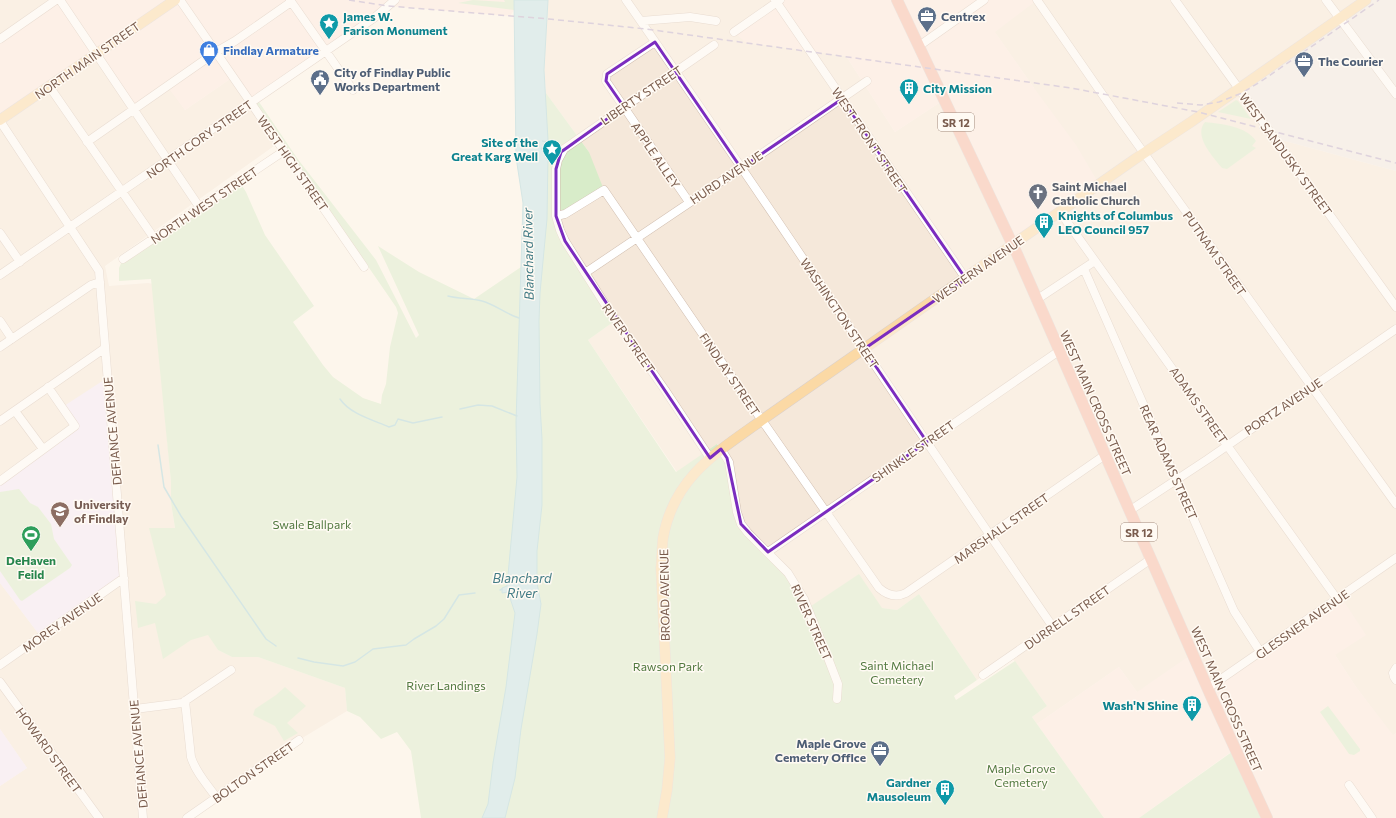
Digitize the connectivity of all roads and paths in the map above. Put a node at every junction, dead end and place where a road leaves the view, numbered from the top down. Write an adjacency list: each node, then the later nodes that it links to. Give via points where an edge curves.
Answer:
1 (56, 0): 19 (street)
2 (60, 0): 25 (street)
3 (175, 0): 25 (main road, NORTH MAIN STREET)
4 (180, 0): 24 (street, WEST HIGH STREET)
5 (395, 0): 23 (street, NORTH CORY STREET)
6 (626, 0): 16 (street, WASHINGTON STREET)
7 (898, 0): 22 (highway, WEST MAIN CROSS STREET / SR 12)
8 (984, 0): 22 (street)
9 (1037, 0): 39 (street, PUTNAM STREET)
10 (1175, 0): 29 (street, WEST SANDUSKY STREET)
11 (1326, 0): 15 (street)
12 (1366, 0): 15 (main road, WESTERN AVENUE)
13 (291, 1): 23 (street); 24 (street)
14 (777, 1): 18 (street); 32 (street, WEST FRONT STREET)
15 (1340, 18): 29 (main road, WESTERN AVENUE); 31 (street)
16 (641, 21): 17 (street, via 690,17); 20 (street, WASHINGTON STREET)
17 (716, 21)
18 (734, 32)
19 (0, 39)
20 (655, 42): 26 (street, WASHINGTON STREET); 34 (street, APPLE ALLEY, via 607,74 606,81)
21 (714, 45): 26 (street, LIBERTY STREET)
22 (919, 46): 51 (highway, WEST MAIN CROSS STREET / SR 12)
23 (326, 51): 30 (street); 33 (street, NORTH CORY STREET)
24 (216, 52): 33 (street, WEST HIGH STREET); 35 (street)
25 (96, 54): 28 (main road, NORTH MAIN STREET); 35 (street)
26 (675, 72): 34 (street, LIBERTY STREET); 41 (street, WASHINGTON STREET)
27 (867, 81): 32 (street, HURD AVENUE)
28 (49, 86): 36 (main road, NORTH MAIN STREET); 37 (street)
29 (1239, 88): 39 (main road, WESTERN AVENUE); 62 (street, WEST SANDUSKY STREET)
30 (353, 90)
31 (1396, 94)
32 (842, 99): 41 (street, HURD AVENUE); 59 (street, WEST FRONT STREET)
33 (251, 103): 38 (street, WEST HIGH STREET); 40 (street, NORTH CORY STREET)
34 (624, 107): 43 (street, APPLE ALLEY); 46 (street, LIBERTY STREET, via 561,152 557,164)
35 (134, 110): 37 (street); 40 (street)
36 (0, 121): 47 (street, DEFIANCE AVENUE)
37 (88, 142): 42 (street)
38 (284, 151): 44 (street, NORTH WEST STREET); 55 (street, WEST HIGH STREET)
39 (1144, 153): 45 (main road, WESTERN AVENUE); 71 (street, PUTNAM STREET)
40 (168, 160): 42 (street, NORTH CORY STREET); 44 (street)
41 (741, 168): 43 (street, HURD AVENUE); 68 (street, WASHINGTON STREET)
42 (122, 192): 47 (street, NORTH CORY STREET); 50 (street)
43 (689, 202): 49 (street, HURD AVENUE)
44 (200, 208): 50 (street, NORTH WEST STREET)
45 (1060, 212): 51 (main road, WESTERN AVENUE); 53 (street, ADAMS STREET)
46 (556, 216): 49 (street, FINDLAY STREET, via 565,214 604,190); 57 (street, RIVER STREET, via 561,233)
47 (71, 227): 54 (street, NORTH CORY STREET); 60 (street, DEFIANCE AVENUE, via 98,267)
48 (0, 233): 54 (street)
49 (637, 237): 57 (street, HURD AVENUE); 73 (street, FINDLAY STREET)
50 (154, 238): 52 (street, NORTH WEST STREET)
51 (1012, 245): 59 (main road, WESTERN AVENUE); 61 (highway, WEST MAIN CROSS STREET / SR 12)
52 (123, 259)
53 (1095, 261): 56 (street); 76 (street, ADAMS STREET)
54 (20, 262): 58 (street, NORTH CORY STREET)
55 (364, 267)
56 (1084, 269): 61 (street); 81 (street, REAR ADAMS STREET)
57 (585, 272): 80 (street, RIVER STREET)
58 (0, 275)
59 (966, 279): 68 (main road, WESTERN AVENUE)
60 (100, 282): 65 (street, via 91,285); 67 (street, DEFIANCE AVENUE)
61 (1036, 300): 69 (highway, WEST MAIN CROSS STREET / SR 12)
62 (1396, 307)
63 (0, 321): 65 (street)
64 (1396, 329): 71 (street, PORTZ AVENUE)
65 (12, 339): 66 (street)
66 (0, 347)
67 (105, 348): 70 (street); 90 (street, DEFIANCE AVENUE)
68 (864, 349): 73 (main road, WESTERN AVENUE); 75 (street, WASHINGTON STREET)
69 (1059, 351): 75 (street, SHINKLE STREET); 79 (highway, WEST MAIN CROSS STREET / SR 12)
70 (48, 387): 72 (street); 77 (street, via 75,426)
71 (1311, 387): 76 (street, PORTZ AVENUE); 83 (street, PUTNAM STREET)
72 (15, 411): 74 (street); 77 (street)
73 (762, 420): 78 (main road, WESTERN AVENUE); 85 (street, FINDLAY STREET)
74 (0, 421)
75 (927, 442): 85 (street, SHINKLE STREET); 86 (street, WASHINGTON STREET)
76 (1227, 445): 81 (street, PORTZ AVENUE); 92 (street, ADAMS STREET)
77 (43, 449): 82 (street)
78 (721, 449): 80 (main road, WESTERN AVENUE); 87 (street, RIVER STREET, via 729,462 741,524)
79 (1105, 455): 84 (highway, WEST MAIN CROSS STREET / SR 12); 86 (street, MARSHALL STREET)
80 (710, 458): 111 (main road, BROAD AVENUE, via 693,474 681,491 668,518 663,538 661,568 670,758)
81 (1177, 479): 84 (street, PORTZ AVENUE); 94 (street, REAR ADAMS STREET, via 1234,611)
82 (0, 481)
83 (1396, 504)
84 (1129, 511): 89 (highway, WEST MAIN CROSS STREET / SR 12)
85 (826, 512): 87 (street, SHINKLE STREET); 91 (street, FINDLAY STREET, via 880,588)
86 (990, 535): 91 (street, MARSHALL STREET, via 906,594); 93 (street, WASHINGTON STREET)
87 (768, 552): 102 (street, RIVER STREET, via 788,573 806,604 838,684)
88 (1396, 558): 92 (street, GLESSNER AVENUE)
89 (1151, 559): 93 (street, DURRELL STREET); 101 (highway, WEST MAIN CROSS STREET / SR 12)
90 (124, 578): 95 (street, MOREY AVENUE); 104 (street, DEFIANCE AVENUE)
91 (894, 596)
92 (1338, 599): 94 (street, GLESSNER AVENUE)
93 (1053, 627): 98 (street, DURRELL STREET)
94 (1260, 653): 101 (street, GLESSNER AVENUE)
95 (0, 665)
96 (1396, 668): 99 (street, via 1393,673)
97 (231, 670): 103 (street)
98 (983, 675)
99 (1396, 680)
100 (0, 682): 108 (street, HOWARD STREET)
101 (1208, 688): 112 (highway, WEST MAIN CROSS STREET / SR 12)
102 (837, 699)
103 (185, 701): 104 (street); 107 (street, via 193,765)
104 (135, 709): 109 (street, DEFIANCE AVENUE)
105 (299, 740): 107 (street, BOLTON STREET)
106 (1349, 785): 113 (street)
107 (216, 797): 110 (street, BOLTON STREET)
108 (99, 818)
109 (143, 818)
110 (187, 818)
111 (662, 818)
112 (1267, 818)
113 (1372, 818)

